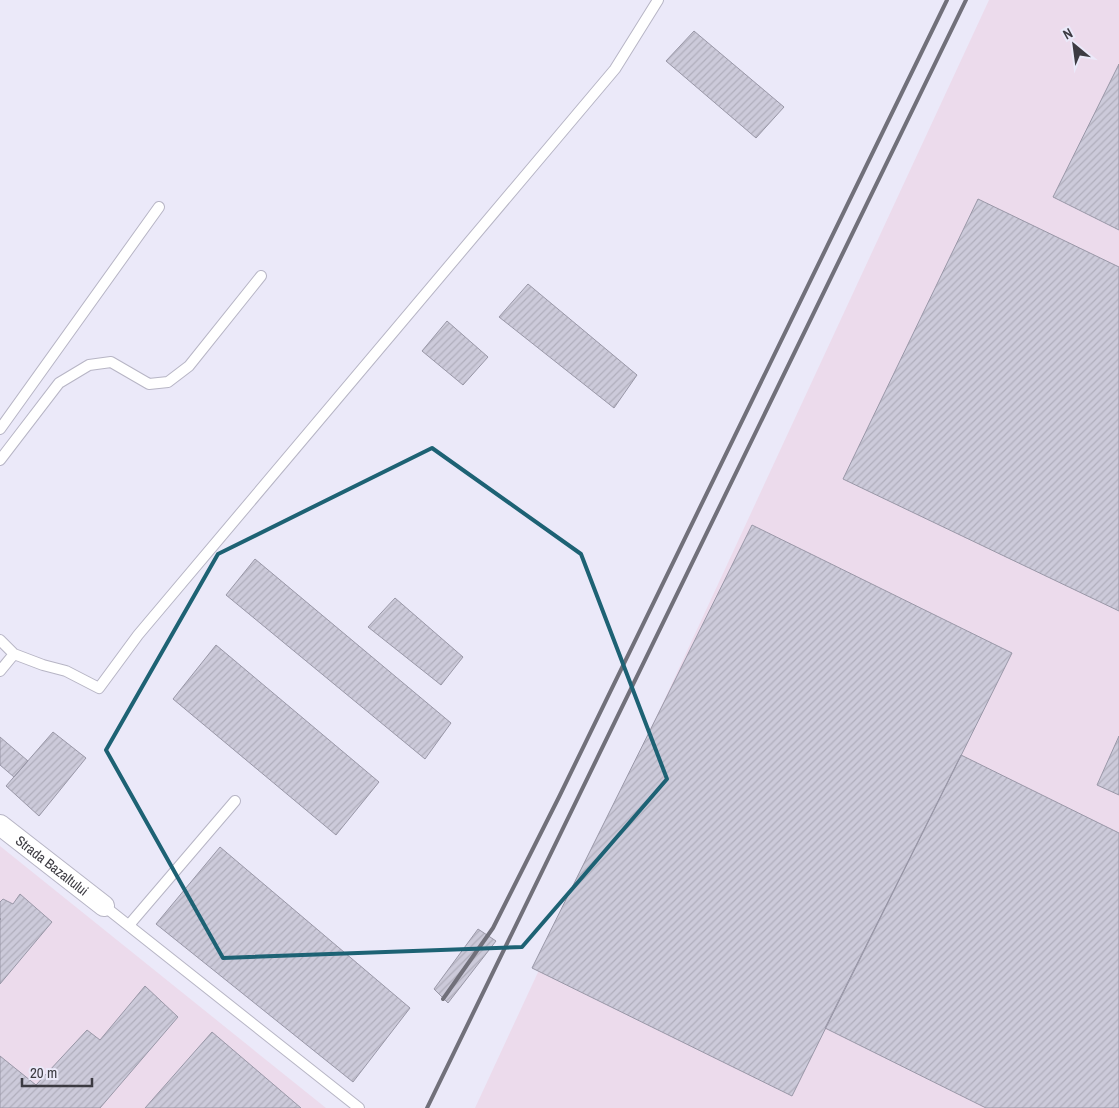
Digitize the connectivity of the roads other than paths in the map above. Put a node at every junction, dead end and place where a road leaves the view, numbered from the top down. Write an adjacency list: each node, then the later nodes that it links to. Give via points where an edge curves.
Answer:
1 (658, 0): 7 (lane, via 615,69 138,635 99,688 66,671)
2 (158, 207): 4 (lane)
3 (261, 276): 5 (lane, via 189,366 168,382 149,384 111,362 89,365 59,383)
4 (0, 429)
5 (0, 460)
6 (0, 640): 7 (lane)
7 (14, 654): 8 (lane)
8 (0, 672)
9 (235, 801): 12 (lane)
10 (0, 825): 11 (street, Strada Bazaltului)
11 (104, 906): 12 (lane)
12 (129, 926): 13 (lane)
13 (360, 1108)

